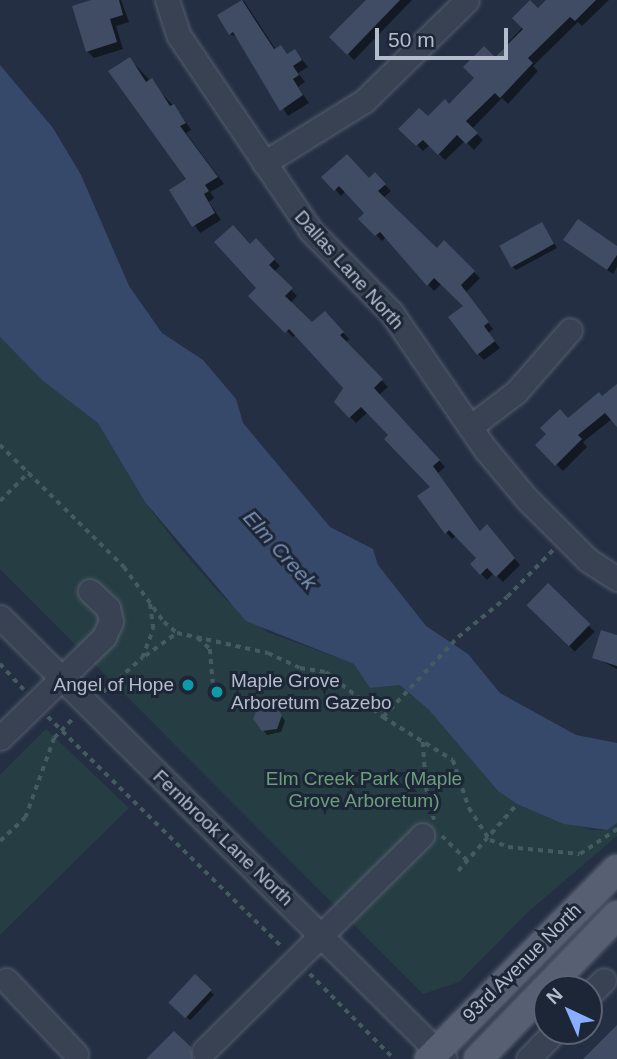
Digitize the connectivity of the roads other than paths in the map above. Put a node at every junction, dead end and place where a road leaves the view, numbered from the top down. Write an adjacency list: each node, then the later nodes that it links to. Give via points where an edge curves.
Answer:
1 (167, 0): 3 (street, Dallas Lane North, via 179,36)
2 (467, 0): 3 (street, via 364,101)
3 (264, 163): 5 (street, Dallas Lane North, via 311,231 391,312)
4 (570, 330): 5 (street, via 516,391)
5 (470, 427): 6 (street, Dallas Lane North, via 506,475 564,538)
6 (617, 579)
7 (90, 591): 9 (street, via 107,608 111,621 98,645)
8 (0, 617): 9 (street, Fernbrook Lane North)
9 (62, 679): 10 (street); 14 (street, Fernbrook Lane North)
10 (0, 738)
11 (422, 835): 14 (street)
12 (617, 869): 19 (main road, 93rd Avenue North)
13 (617, 915): 20 (main road, 93rd Avenue North)
14 (322, 934): 17 (street); 19 (street, Fernbrook Lane North)
15 (6, 979): 18 (street)
16 (542, 1045): 21 (street)
17 (204, 1051)
18 (76, 1054)
19 (437, 1056)
20 (478, 1059)
21 (528, 1059)

